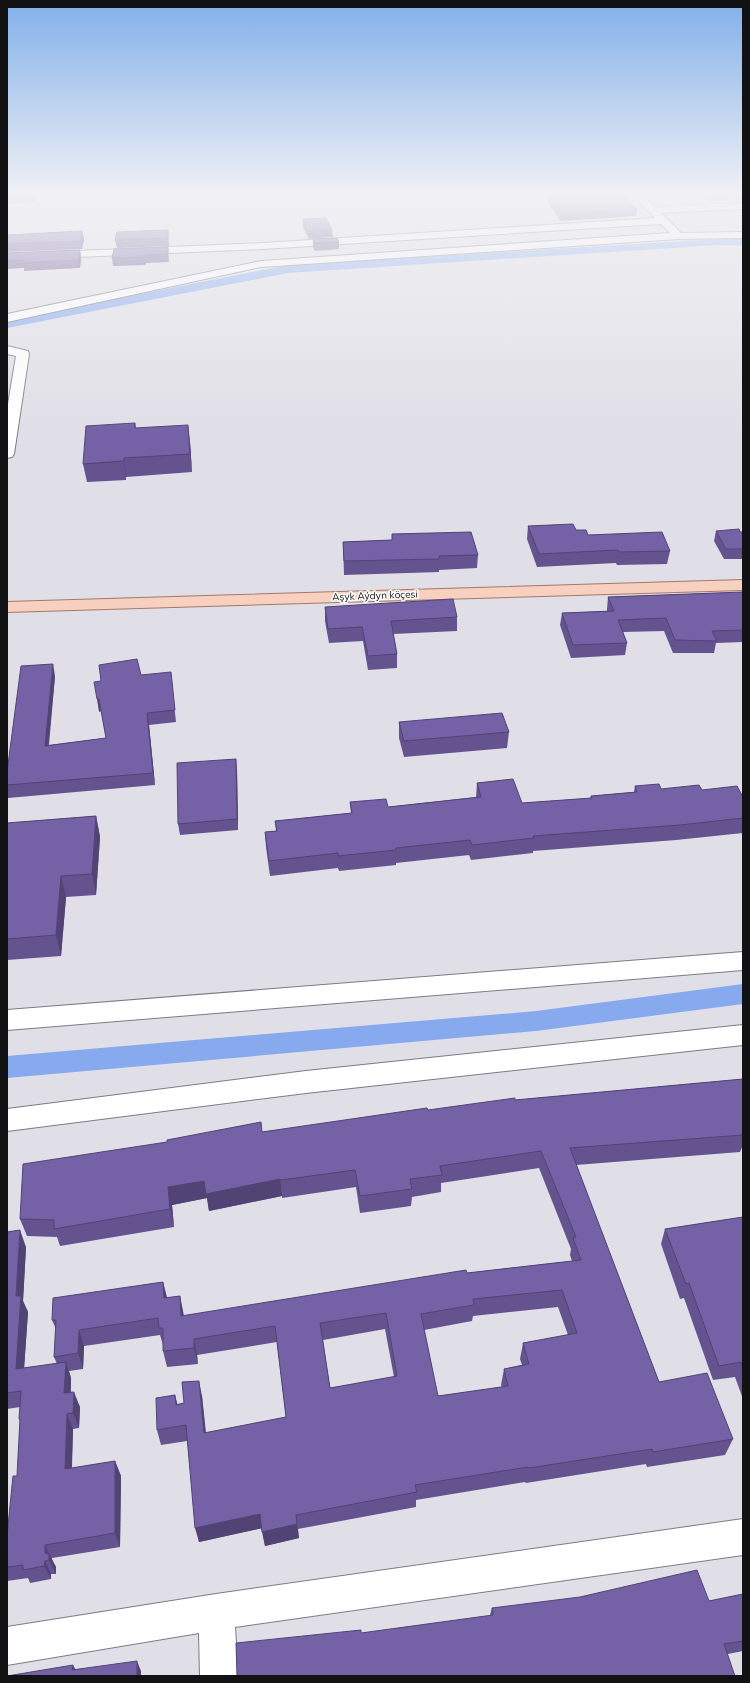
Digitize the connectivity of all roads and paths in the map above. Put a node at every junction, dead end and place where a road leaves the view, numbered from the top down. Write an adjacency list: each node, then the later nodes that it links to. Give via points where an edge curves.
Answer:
1 (207, 276): 2 (street)
2 (7, 318)
3 (7, 350): 4 (street, via 23,354)
4 (7, 454)
5 (743, 584): 6 (main road, Aşyk Aýdyn köçesi)
6 (7, 607)
7 (743, 960): 8 (street)
8 (7, 1020)
9 (743, 1035): 10 (street, via 306,1082)
10 (7, 1120)
11 (743, 1537): 12 (street)
12 (216, 1612): 13 (street); 14 (street)
13 (7, 1646)
14 (219, 1676)

